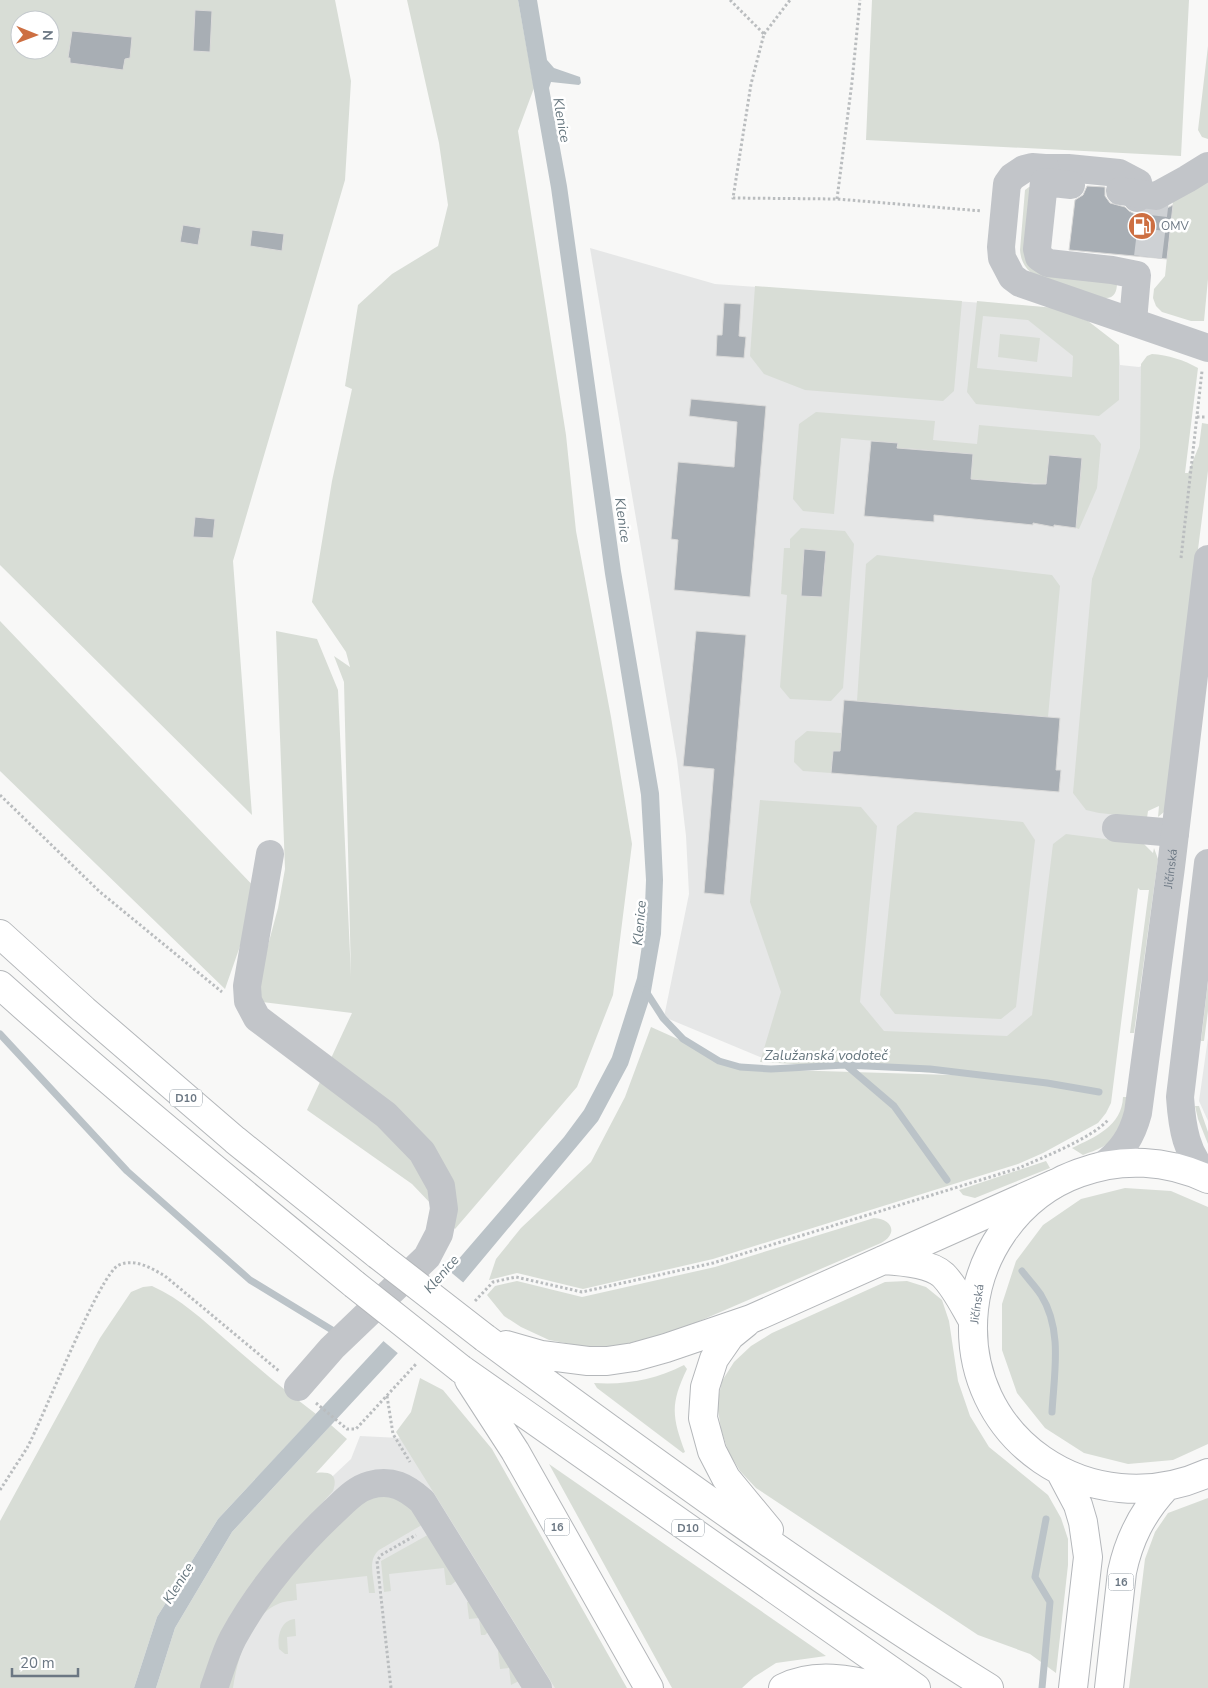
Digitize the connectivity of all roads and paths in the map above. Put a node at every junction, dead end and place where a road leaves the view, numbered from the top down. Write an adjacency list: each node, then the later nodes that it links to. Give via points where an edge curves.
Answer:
1 (730, 0): 4 (path)
2 (790, 0): 4 (path)
3 (860, 0): 8 (path)
4 (764, 34): 8 (path, via 751,84 734,198)
5 (1208, 166): 6 (street, via 1187,179 1141,195 1138,183 1119,173 1068,168)
6 (1045, 175): 7 (street); 10 (street, via 1038,257 1048,263 1132,264); 10 (street, via 1032,167 1012,177 1008,184 1001,247 1006,269 1020,283)
7 (1071, 185)
8 (837, 200): 9 (path)
9 (982, 211)
10 (1133, 321): 11 (street)
11 (1208, 348)
12 (1197, 417): 13 (path)
13 (1206, 418)
14 (1208, 559): 17 (street, Jičínská)
15 (0, 795): 22 (path, via 100,892 226,996)
16 (1116, 828): 17 (street)
17 (1175, 833): 24 (street, Jičínská, via 1138,1113 1128,1141)
18 (270, 854): 22 (street, via 247,986)
19 (1208, 863): 25 (street, Jičínská, via 1180,1097 1188,1145)
20 (0, 934): 31 (main road, D10, bridge, via 235,1140)
21 (0, 985): 33 (main road, D10, bridge, via 148,1114)
22 (248, 1001): 34 (street, via 257,1018 386,1115 422,1152 441,1186 444,1209 439,1234 427,1257 332,1348)
23 (1109, 1120): 28 (path, via 1096,1131 1019,1168 713,1264 582,1292 516,1277 493,1282)
24 (1102, 1166): 25 (main road, Jičínská, via 1160,1164); 26 (main road, Jičínská)
25 (1208, 1177)
26 (1054, 1184): 27 (main road); 30 (main road, Jičínská, via 1032,1200 996,1242 976,1293)
27 (883, 1260): 29 (main road); 30 (main road, via 913,1262 941,1274 957,1293)
28 (480, 1296)
29 (751, 1319): 31 (main road, via 666,1348 607,1361 540,1355); 42 (main road, via 730,1336 714,1359 705,1387 703,1418 712,1451 726,1478 765,1526)
30 (973, 1321): 37 (main road, Jičínská, via 978,1366 995,1409 1023,1444)
31 (485, 1338): 42 (main road, D10)
32 (414, 1366): 35 (path)
33 (461, 1368): 47 (main road, 16, via 515,1451); 50 (main road, D10)
34 (307, 1395): 35 (path, via 347,1430 356,1429); 40 (path, via 165,1276 144,1264 128,1262 117,1265 82,1326 27,1447)
35 (387, 1396): 36 (path, via 392,1434)
36 (413, 1468)
37 (1060, 1471): 39 (main road, Jičínská, via 1108,1487); 51 (main road, Jičínská, via 1078,1505 1088,1557)
38 (1208, 1474): 39 (main road, Jičínská)
39 (1165, 1488): 52 (main road, 16, via 1141,1518 1126,1553)
40 (0, 1490)
41 (435, 1524): 44 (street, via 422,1501 400,1485 382,1483 354,1492 306,1539 254,1602 232,1640); 45 (path, via 380,1555 378,1561); 46 (street)
42 (815, 1575): 43 (main road, D10)
43 (982, 1684)
44 (214, 1688)
45 (391, 1688)
46 (538, 1688)
47 (649, 1688)
48 (783, 1688): 49 (main road, via 811,1678 840,1679)
49 (883, 1688)
50 (916, 1688)
51 (1073, 1688)
52 (1109, 1688)

